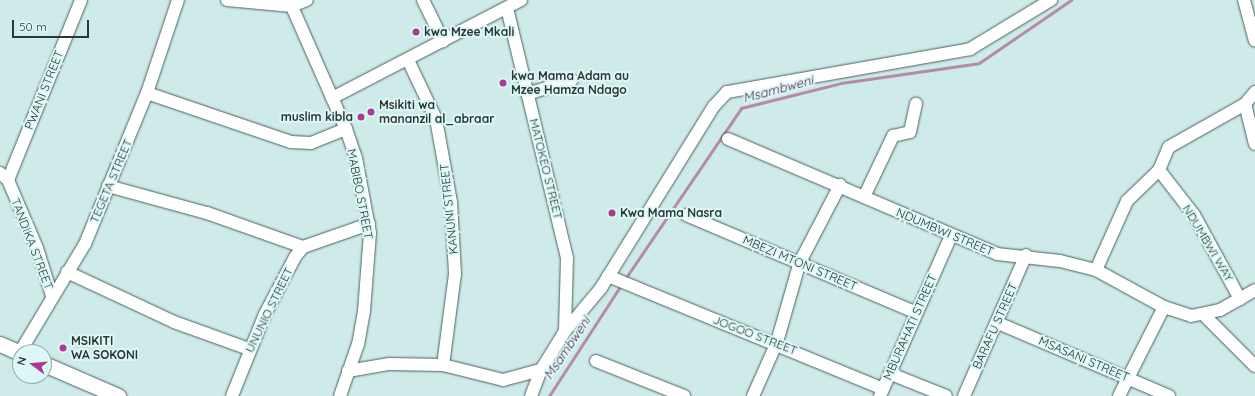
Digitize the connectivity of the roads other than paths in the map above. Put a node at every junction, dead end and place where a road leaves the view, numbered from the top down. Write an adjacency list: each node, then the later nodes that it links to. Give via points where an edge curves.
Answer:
1 (81, 0): 25 (street, PWANI STREET)
2 (178, 0): 16 (street, TEGETA STREET)
3 (227, 0): 9 (street)
4 (307, 0): 9 (street)
5 (423, 0): 11 (street)
6 (521, 0): 10 (street)
7 (1051, 0): 37 (street, via 970,49 726,92 714,106)
8 (1244, 0): 12 (street)
9 (290, 3): 18 (street, MABIBO STREET)
10 (507, 8): 11 (street); 17 (street, MATOKEO STREET)
11 (443, 41): 13 (street)
12 (1255, 41)
13 (408, 60): 18 (street); 52 (street, KANUNI STREET, via 436,119 451,202 455,274)
14 (572, 80): 17 (street)
15 (1255, 92): 20 (street)
16 (148, 93): 21 (street, via 291,142 312,143); 27 (street, TEGETA STREET)
17 (527, 94): 45 (street, MATOKEO STREET, via 567,258)
18 (332, 98): 21 (street, MABIBO STREET)
19 (916, 104): 28 (street, via 910,132 893,136)
20 (1245, 104): 23 (street); 24 (street, via 1169,147)
21 (346, 129): 30 (street, MABIBO STREET, via 356,158)
22 (728, 139): 26 (street, NDUMBWI STREET)
23 (1255, 144)
24 (1159, 170): 35 (street, via 1127,201); 40 (street, NDUMBWI WAY, via 1194,215)
25 (4, 177): 39 (street, TANDIKA STREET)
26 (840, 184): 28 (street, NDUMBWI STREET); 34 (street)
27 (108, 186): 32 (street, via 207,213); 36 (street, TEGETA STREET, via 85,244)
28 (864, 197): 31 (street, NDUMBWI STREET)
29 (686, 215): 34 (street, MBEZI MTONI STREET)
30 (369, 224): 32 (street); 56 (street, MABIBO STREET, via 370,274 364,311)
31 (951, 236): 33 (street, NDUMBWI STREET, via 997,254); 42 (street, MBURAHATI STREET)
32 (303, 247): 50 (street, UNUNIO STREET, via 281,280)
33 (1026, 255): 35 (street, NDUMBWI STREET); 44 (street, BARAFU STREET)
34 (800, 262): 42 (street, MBEZI MTONI STREET); 46 (street)
35 (1096, 270): 41 (street, NDUMBWI STREET)
36 (67, 272): 39 (street, TEGETA STREET); 50 (street, via 174,322)
37 (616, 281): 45 (street); 46 (street, JOGOO STREET)
38 (1255, 290): 40 (street)
39 (52, 296): 48 (street, TEGETA STREET)
40 (1240, 299): 43 (street)
41 (1164, 307): 43 (street, NDUMBWI STREET); 58 (street)
42 (915, 312): 57 (street, MBURAHATI STREET)
43 (1204, 316): 53 (street)
44 (998, 323): 58 (street, MSASANI STREET); 67 (street, BARAFU STREET)
45 (565, 331): 55 (street)
46 (777, 342): 59 (street, JOGOO STREET); 65 (street)
47 (0, 344): 49 (street)
48 (25, 344)
49 (12, 349)
50 (249, 349): 61 (street, UNUNIO STREET)
51 (596, 361): 64 (street)
52 (443, 365): 55 (street, via 503,380); 56 (street, via 389,364)
53 (1255, 366)
54 (52, 367): 60 (street)
55 (541, 370): 63 (street)
56 (348, 371): 62 (street, MABIBO STREET)
57 (891, 374): 59 (street, MBURAHATI STREET); 66 (street)
58 (1127, 377): 68 (street); 69 (street, MSASANI STREET)
59 (881, 392)
60 (118, 396)
61 (232, 396)
62 (340, 396)
63 (531, 396)
64 (684, 396)
65 (753, 396)
66 (946, 396)
67 (964, 396)
68 (1119, 396)
69 (1169, 396)

